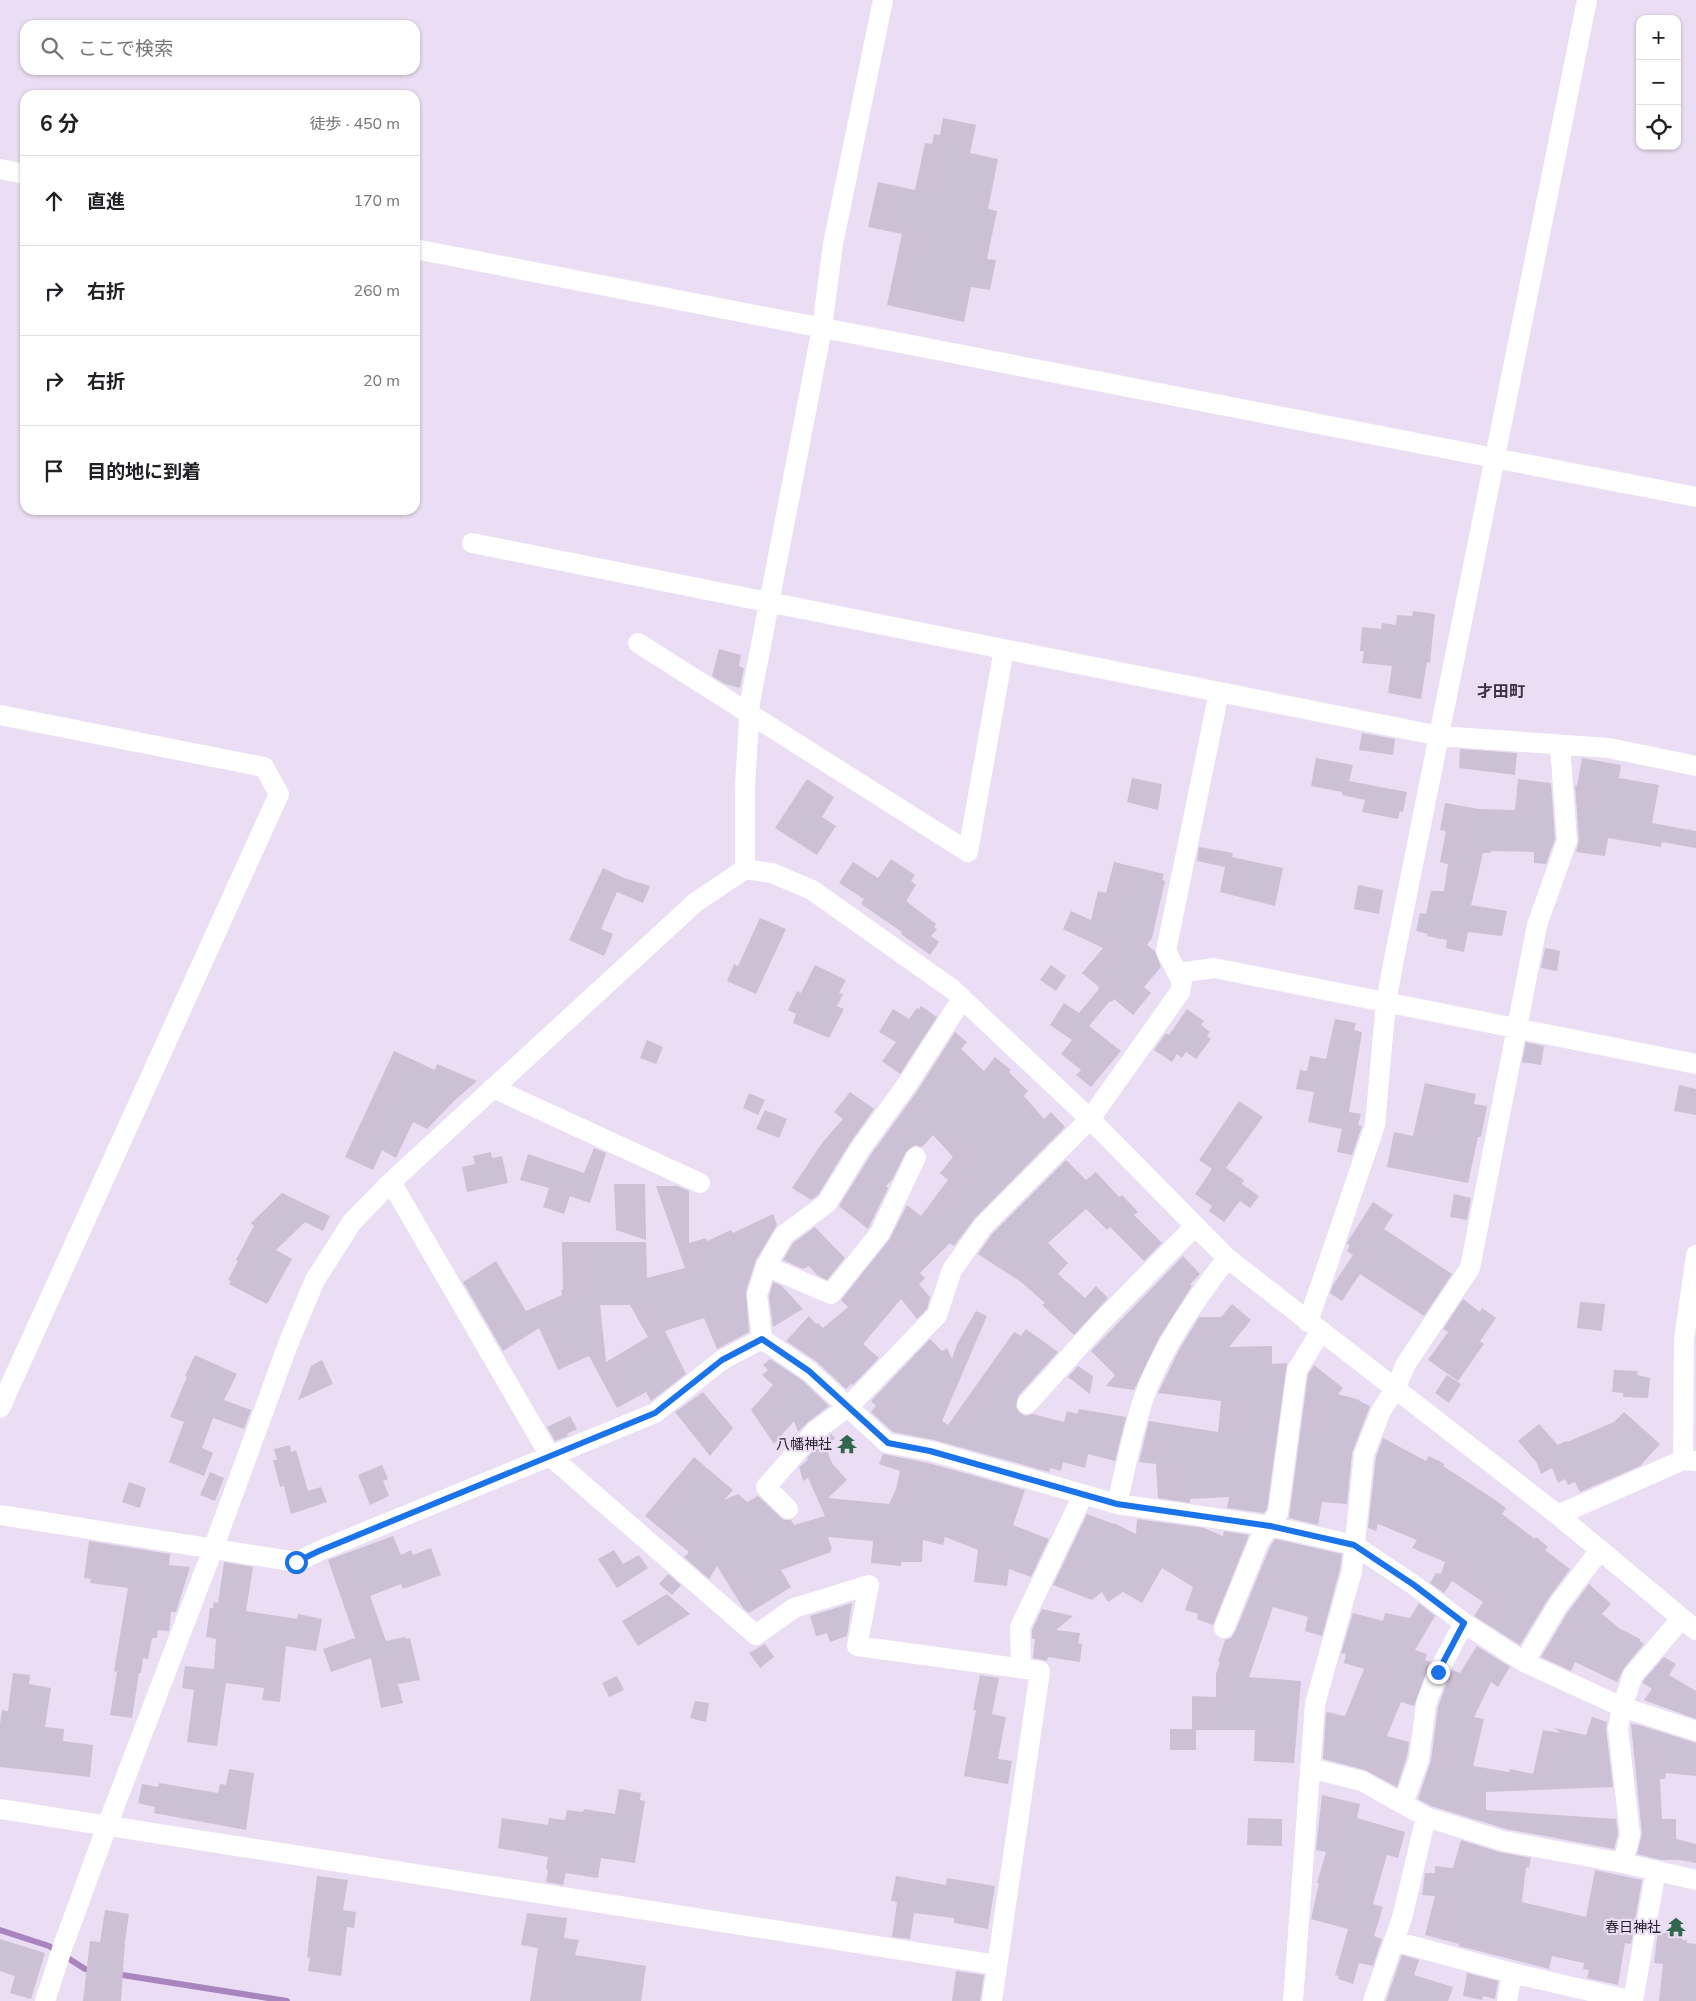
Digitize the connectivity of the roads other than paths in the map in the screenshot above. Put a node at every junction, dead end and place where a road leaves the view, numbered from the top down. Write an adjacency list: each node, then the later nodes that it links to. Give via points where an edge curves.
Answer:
1 (883, 0): 6 (street, via 833,244)
2 (1587, 0): 7 (street)
3 (0, 169): 4 (street)
4 (20, 173)
5 (420, 250): 6 (street)
6 (822, 328): 7 (street); 10 (street)
7 (1496, 458): 8 (street); 16 (street)
8 (1696, 497)
9 (472, 543): 10 (street)
10 (768, 602): 12 (street); 14 (street)
11 (638, 643): 14 (street)
12 (1004, 649): 13 (street); 14 (street, via 968,852)
13 (1219, 692): 16 (street); 20 (street, via 1166,951)
14 (748, 713): 19 (street)
15 (0, 715): 39 (street, via 264,767 279,794)
16 (1440, 736): 17 (street); 22 (street)
17 (1560, 745): 18 (street, via 1609,748); 23 (street, via 1567,841 1537,925)
18 (1696, 766)
19 (745, 869): 21 (street, via 772,873 812,890); 25 (street, via 696,902)
20 (1178, 973): 22 (street, via 1214,968); 26 (street, via 1182,982 1180,992)
21 (962, 999): 26 (street); 33 (street, via 827,1203 784,1235)
22 (1386, 1002): 23 (street); 34 (street, via 1375,1125)
23 (1517, 1029): 24 (street); 36 (street, via 1470,1268 1406,1364)
24 (1696, 1064)
25 (493, 1088): 28 (street); 29 (street)
26 (1090, 1119): 30 (street); 38 (street, via 983,1226 952,1270 938,1315)
27 (916, 1158): 33 (street, via 880,1233 831,1294)
28 (391, 1182): 40 (street); 49 (street, via 352,1222 314,1280)
29 (700, 1183)
30 (1195, 1226): 32 (street); 37 (street)
31 (1696, 1255): 41 (street, via 1684,1339)
32 (1227, 1258): 34 (street); 43 (street, via 1192,1305 1158,1365 1143,1400)
33 (766, 1266): 35 (street, via 757,1295)
34 (1315, 1327): 36 (street); 47 (street, via 1297,1370 1278,1513)
35 (762, 1339): 38 (street, via 809,1371); 40 (street, via 722,1360 655,1413)
36 (1395, 1389): 46 (street); 48 (street, via 1381,1411 1364,1454)
37 (1027, 1404)
38 (848, 1407): 42 (street, via 888,1443 930,1451); 44 (street, via 815,1430 766,1487)
39 (0, 1408)
40 (550, 1456): 49 (street, via 296,1562); 55 (street, via 756,1635 794,1608 869,1585 857,1646)
41 (1689, 1461): 46 (street)
42 (1083, 1495): 43 (street); 55 (street, via 1020,1627)
43 (1117, 1504): 47 (street)
44 (788, 1509)
45 (0, 1514): 49 (street)
46 (1558, 1515): 50 (street)
47 (1270, 1526): 48 (street); 53 (street, via 1260,1541)
48 (1354, 1545): 51 (street); 58 (street, via 1352,1571 1315,1704)
49 (213, 1549): 62 (street)
50 (1600, 1550): 52 (street); 54 (street, via 1558,1605)
51 (1464, 1623): 54 (street); 59 (street, via 1438,1672 1426,1704 1419,1759)
52 (1689, 1624): 56 (street, via 1633,1675)
53 (1224, 1628)
54 (1524, 1662): 56 (street)
55 (1021, 1668): 67 (street, via 1040,1671)
56 (1622, 1706): 57 (street); 63 (street, via 1618,1728 1630,1835)
57 (1696, 1731)
58 (1310, 1768): 59 (street, via 1362,1781); 71 (street)
59 (1403, 1804): 61 (street)
60 (0, 1809): 62 (street)
61 (1426, 1817): 63 (street, via 1503,1841); 66 (street)
62 (107, 1826): 67 (street); 69 (street)
63 (1623, 1863): 64 (street)
64 (1656, 1870): 65 (street); 74 (street)
65 (1696, 1880)
66 (1394, 1941): 68 (street); 72 (street)
67 (997, 1965): 70 (street)
68 (1512, 1973): 73 (street); 74 (street)
69 (45, 2001)
70 (992, 2001)
71 (1293, 2001)
72 (1373, 2001)
73 (1507, 2001)
74 (1633, 2001)

